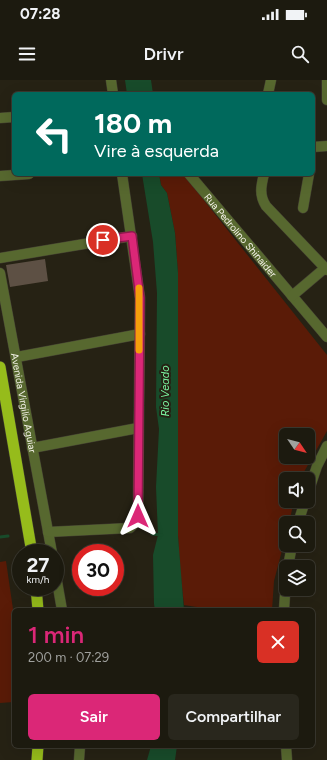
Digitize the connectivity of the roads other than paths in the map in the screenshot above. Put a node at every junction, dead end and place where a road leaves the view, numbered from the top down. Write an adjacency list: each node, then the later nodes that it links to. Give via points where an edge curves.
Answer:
1 (111, 80): 4 (street)
2 (271, 80): 5 (street)
3 (326, 80): 6 (street)
4 (113, 92)
5 (268, 92)
6 (327, 100)
7 (12, 117): 8 (street)
8 (0, 118)
9 (327, 146): 10 (street)
10 (315, 147)
11 (12, 175): 12 (street)
12 (0, 176)
13 (122, 176): 18 (street)
14 (191, 176): 22 (street, Rua Pedrolino Shinaider)
15 (264, 176): 20 (street, via 260,190 266,206)
16 (309, 176): 17 (street)
17 (303, 208)
18 (132, 236): 19 (street); 23 (street, via 140,298)
19 (0, 258)
20 (326, 269): 22 (street)
21 (0, 273): 25 (street, Avenida Virgilio Aguiar)
22 (292, 296): 24 (street, Rua Pedrolino Shinaider)
23 (140, 334): 25 (street); 28 (street)
24 (327, 337)
25 (16, 357): 30 (street, Avenida Virgilio Aguiar)
26 (0, 367): 27 (highway)
27 (2, 391): 33 (highway)
28 (138, 428): 30 (street); 32 (street, via 138,516 135,523 130,528)
29 (327, 446): 31 (street)
30 (32, 448): 32 (street, Avenida Virgilio Aguiar)
31 (315, 472)
32 (48, 532): 34 (street, Avenida Virgilio Aguiar)
33 (30, 544)
34 (50, 544)
35 (37, 596): 38 (highway)
36 (60, 596): 39 (street)
37 (285, 596): 40 (street)
38 (38, 608)
39 (62, 608)
40 (284, 608)
41 (38, 748): 44 (highway)
42 (80, 748): 45 (street)
43 (286, 748): 46 (street)
44 (37, 760)
45 (79, 760)
46 (287, 760)

